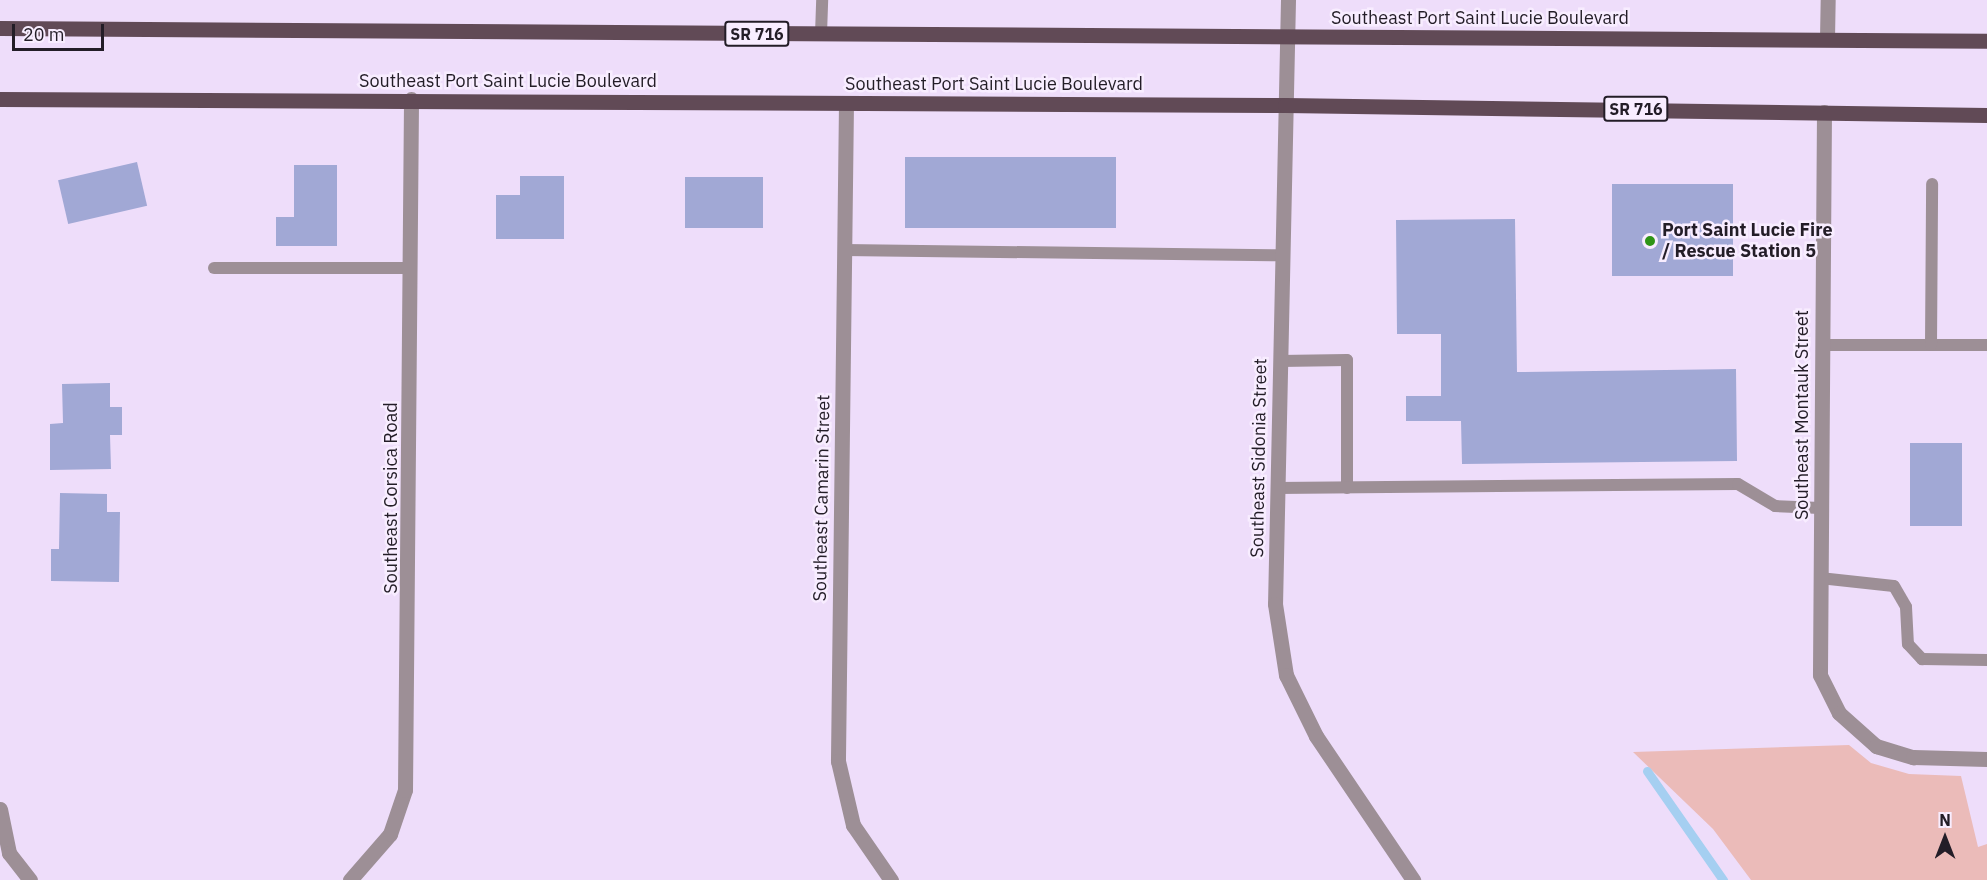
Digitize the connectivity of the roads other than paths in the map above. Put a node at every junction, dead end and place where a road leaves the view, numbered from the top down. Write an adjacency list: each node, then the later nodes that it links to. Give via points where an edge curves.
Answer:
1 (822, 0): 5 (lane)
2 (1288, 0): 6 (street, Southeast Sidonia Street)
3 (1828, 0): 7 (street)
4 (0, 28): 5 (main road, Southeast Port Saint Lucie Boulevard / SR 716)
5 (821, 34): 6 (main road, Southeast Port Saint Lucie Boulevard / SR 716)
6 (1287, 37): 7 (main road, Southeast Port Saint Lucie Boulevard / SR 716); 12 (street, Southeast Sidonia Street)
7 (1827, 39): 8 (main road, Southeast Port Saint Lucie Boulevard / SR 716)
8 (1987, 41)
9 (0, 99): 10 (main road, Southeast Port Saint Lucie Boulevard / SR 716)
10 (411, 99): 11 (main road, Southeast Port Saint Lucie Boulevard / SR 716); 19 (street, Southeast Corsica Road)
11 (846, 103): 12 (main road, Southeast Port Saint Lucie Boulevard / SR 716); 16 (street, Southeast Camarin Street)
12 (1285, 105): 13 (main road, Southeast Port Saint Lucie Boulevard / SR 716); 17 (street, Southeast Sidonia Street)
13 (1824, 112): 14 (main road, Southeast Port Saint Lucie Boulevard / SR 716); 20 (street, Southeast Montauk Street)
14 (1987, 115)
15 (1932, 184): 21 (lane)
16 (844, 250): 17 (lane); 33 (street, Southeast Camarin Street, via 838,761 854,825)
17 (1282, 255): 23 (street, Southeast Sidonia Street)
18 (214, 268): 19 (lane)
19 (411, 268): 32 (street, Southeast Corsica Road, via 405,790 390,834)
20 (1822, 345): 21 (lane); 26 (street, Southeast Montauk Street)
21 (1932, 345): 22 (lane)
22 (1987, 345)
23 (1280, 361): 24 (street, Southeast Sidonia Street); 25 (lane, via 1347,360)
24 (1277, 488): 25 (lane); 34 (street, Southeast Sidonia Street, via 1275,604 1286,675 1316,736)
25 (1347, 488): 26 (lane, via 1738,484 1774,506)
26 (1821, 508): 27 (street, Southeast Montauk Street)
27 (1820, 578): 28 (lane, via 1894,586 1906,607 1908,644 1922,659); 29 (street, Southeast Montauk Street, via 1820,675 1839,713 1876,746 1913,757)
28 (1987, 660)
29 (1987, 759)
30 (0, 809): 31 (street, via 9,853)
31 (30, 880)
32 (350, 880)
33 (891, 880)
34 (1413, 880)

